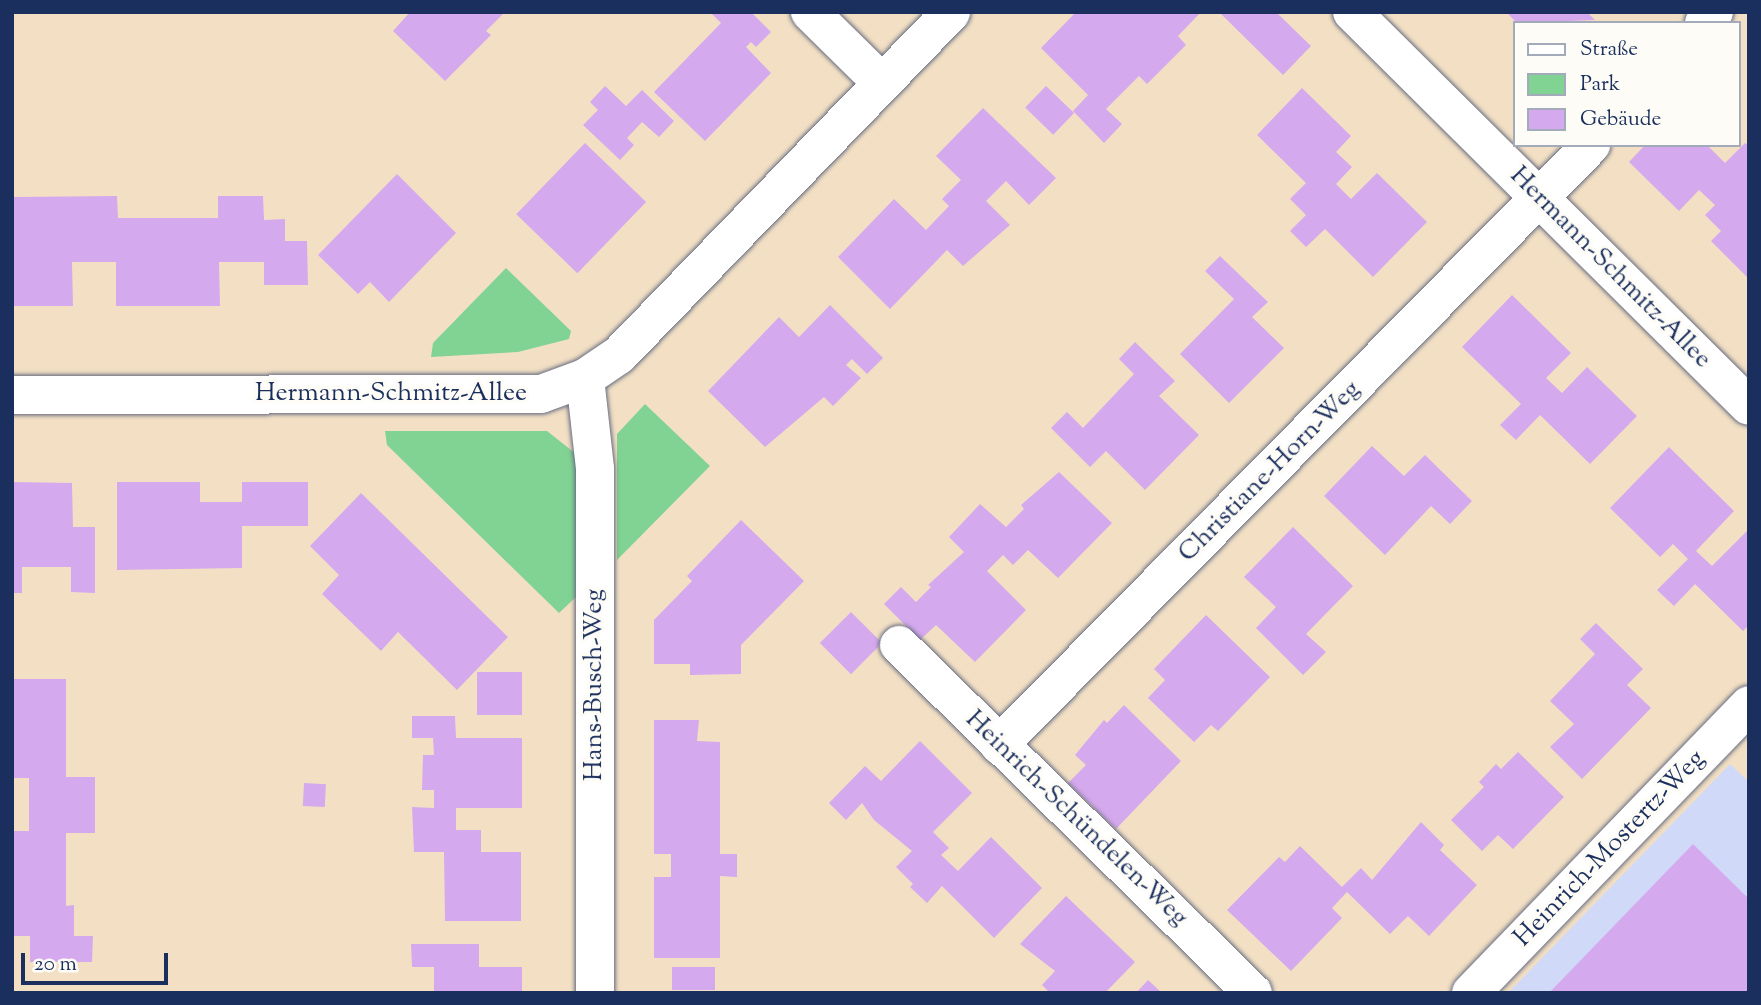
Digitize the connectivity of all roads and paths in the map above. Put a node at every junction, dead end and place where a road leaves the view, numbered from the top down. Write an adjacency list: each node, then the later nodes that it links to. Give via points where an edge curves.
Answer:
1 (810, 12): 4 (street)
2 (951, 12): 4 (street, Hermann-Schmitz-Allee)
3 (1352, 12): 6 (street, Hermann-Schmitz-Allee)
4 (881, 82): 7 (street, Hermann-Schmitz-Allee, via 619,355)
5 (1589, 147): 6 (street, Christiane-Horn-Weg)
6 (1541, 199): 9 (street, Hermann-Schmitz-Allee); 12 (street, Christiane-Horn-Weg)
7 (586, 378): 8 (street, Hermann-Schmitz-Allee, via 541,394); 13 (street, Hans-Busch-Weg, via 595,469)
8 (12, 394)
9 (1749, 406)
10 (898, 645): 12 (street, Heinrich-Schündelen-Weg)
11 (1749, 705): 15 (street, Heinrich-Mostertz-Weg)
12 (999, 745): 14 (street, Heinrich-Schündelen-Weg)
13 (595, 993)
14 (1253, 993)
15 (1471, 993)

